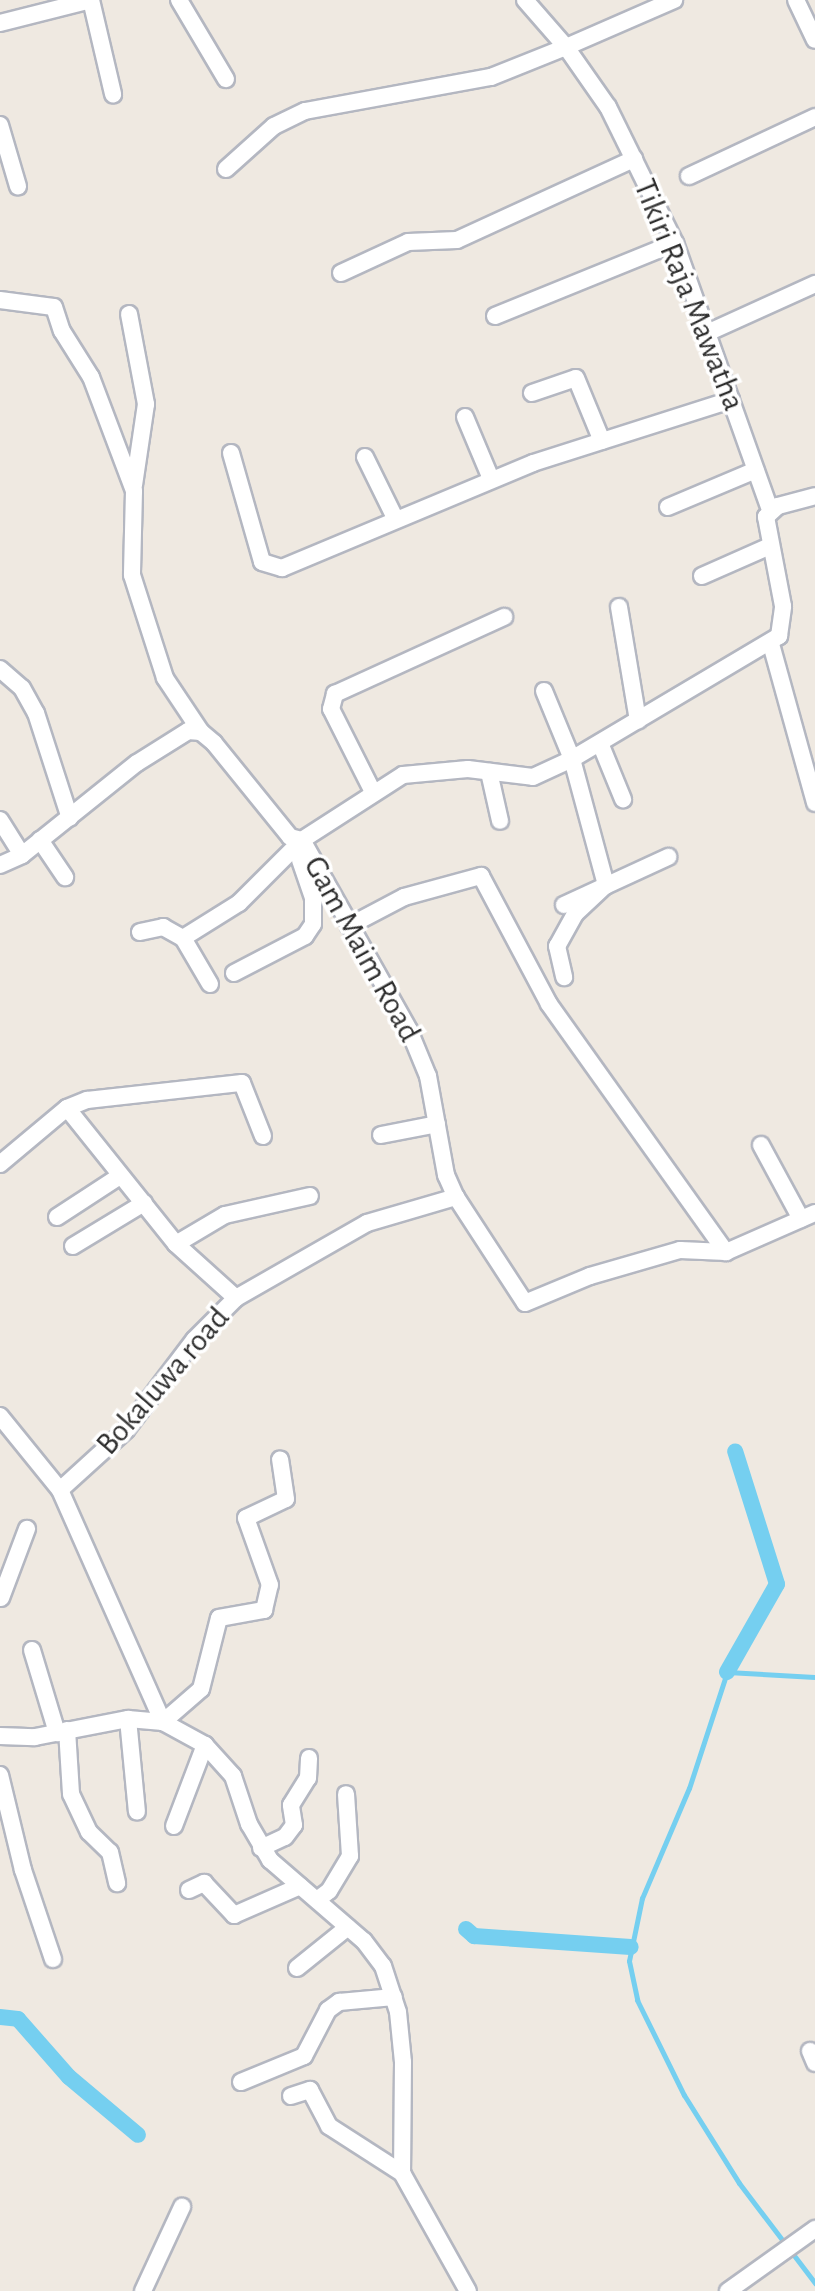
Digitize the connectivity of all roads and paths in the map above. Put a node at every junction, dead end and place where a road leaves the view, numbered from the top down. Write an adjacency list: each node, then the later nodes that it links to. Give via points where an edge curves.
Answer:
1 (91, 0): 6 (street); 10 (street)
2 (179, 0): 9 (street)
3 (525, 0): 8 (street, Tikiri Raja Mawatha)
4 (674, 0): 8 (street)
5 (796, 0): 7 (street)
6 (0, 23)
7 (815, 40)
8 (566, 47): 13 (street, Tikiri Raja Mawatha, via 608,107); 14 (street, via 491,77 305,111 274,126)
9 (226, 79)
10 (113, 94)
11 (815, 117): 15 (street)
12 (0, 125): 16 (street)
13 (634, 159): 17 (street, Tikiri Raja Mawatha); 18 (street, via 457,240 408,242)
14 (226, 169)
15 (689, 176)
16 (18, 186)
17 (675, 243): 22 (street); 23 (street, Tikiri Raja Mawatha)
18 (341, 273)
19 (815, 284): 23 (street)
20 (0, 300): 32 (street, via 54,307 62,331 91,377)
21 (129, 314): 32 (street, via 146,404)
22 (495, 316)
23 (707, 333): 25 (street, Tikiri Raja Mawatha)
24 (532, 393): 27 (street, via 576,378)
25 (731, 400): 27 (street); 30 (street, Tikiri Raja Mawatha)
26 (465, 417): 31 (street)
27 (602, 441): 31 (street)
28 (231, 453): 36 (street, via 262,562 282,568)
29 (365, 457): 36 (street)
30 (756, 470): 34 (street); 35 (street, Tikiri Raja Mawatha)
31 (491, 479): 36 (street)
32 (134, 491): 45 (street, via 132,575 165,678)
33 (815, 496): 35 (street)
34 (668, 507)
35 (770, 510): 37 (street, Tikiri Raja Mawatha)
36 (395, 518)
37 (770, 546): 38 (street); 41 (street, Tikiri Raja Mawatha, via 784,620)
38 (702, 576)
39 (619, 607): 44 (street)
40 (504, 617): 49 (street, via 335,694 330,702 334,717)
41 (771, 644): 44 (street); 51 (street)
42 (0, 669): 52 (street, via 22,688 36,713)
43 (544, 691): 47 (street)
44 (638, 720): 46 (street)
45 (201, 732): 52 (street, via 177,735); 56 (street)
46 (600, 743): 47 (street); 50 (street)
47 (572, 759): 48 (street, via 533,777); 61 (street)
48 (489, 772): 49 (street, via 417,771); 54 (street)
49 (373, 792): 56 (street)
50 (623, 799)
51 (815, 803)
52 (70, 818): 55 (street)
53 (0, 820): 57 (street)
54 (500, 821)
55 (40, 840): 57 (street); 60 (street)
56 (298, 844): 63 (street, Gam Maim Road); 65 (street, via 239,903); 66 (street, via 313,924 305,936)
57 (22, 855): 59 (street)
58 (668, 857): 61 (street)
59 (0, 865)
60 (65, 877)
61 (606, 885): 62 (street); 67 (street, via 575,914 557,946)
62 (564, 905)
63 (349, 926): 70 (street, Gam Maim Road, via 399,1006 428,1076); 83 (street, via 404,897 481,876 549,1004)
64 (140, 932): 65 (street, via 163,927)
65 (183, 938): 68 (street)
66 (234, 973)
67 (564, 977)
68 (210, 984)
69 (67, 1108): 72 (street, via 87,1100 242,1083); 74 (street); 75 (street, Bokaluwa road)
70 (437, 1124): 71 (street); 77 (street, Gam Maim Road, via 446,1175)
71 (381, 1135)
72 (263, 1136)
73 (761, 1145): 79 (street)
74 (0, 1164)
75 (120, 1176): 78 (street, Bokaluwa road); 80 (street)
76 (310, 1196): 81 (street, via 225,1215)
77 (456, 1197): 83 (street, Gam Maim Road, via 525,1303 590,1276 680,1250); 84 (street, via 367,1223)
78 (144, 1203): 81 (street, Bokaluwa road); 82 (street)
79 (808, 1216): 83 (street)
80 (57, 1217)
81 (176, 1244): 84 (street, Bokaluwa road)
82 (73, 1246)
83 (726, 1252)
84 (236, 1298): 87 (street, Bokaluwa road, via 194,1340 126,1430)
85 (0, 1416): 87 (street)
86 (280, 1459): 93 (street, via 286,1499 246,1518 270,1585 264,1610 219,1618 201,1689)
87 (60, 1490): 93 (street)
88 (27, 1529): 90 (street)
89 (0, 1583): 90 (street)
90 (0, 1598)
91 (32, 1650): 94 (street)
92 (128, 1719): 93 (street); 94 (street); 100 (street)
93 (163, 1722): 96 (street)
94 (62, 1732): 95 (street); 103 (street, via 71,1794 89,1832 110,1852)
95 (0, 1736)
96 (205, 1745): 101 (street); 102 (street, via 233,1776)
97 (309, 1758): 102 (street, via 308,1778 291,1805 294,1825 285,1837)
98 (0, 1775): 108 (street, via 23,1870)
99 (346, 1794): 106 (street, via 350,1856 329,1891)
100 (137, 1812)
101 (174, 1826)
102 (261, 1848): 104 (street)
103 (117, 1883)
104 (300, 1886): 105 (street, via 234,1915 204,1883); 106 (street)
105 (189, 1890)
106 (317, 1900): 107 (street)
107 (348, 1927): 109 (street); 110 (street, via 383,1966)
108 (53, 1959)
109 (297, 1968)
110 (394, 1997): 111 (street, via 339,2002 328,2010 304,2056); 113 (street, via 405,2097)
111 (241, 2082)
112 (291, 2096): 113 (street, via 310,2090 329,2126)
113 (402, 2173): 117 (street)
114 (182, 2207): 116 (street)
115 (815, 2229): 118 (street)
116 (143, 2291)
117 (468, 2291)
118 (728, 2291)

